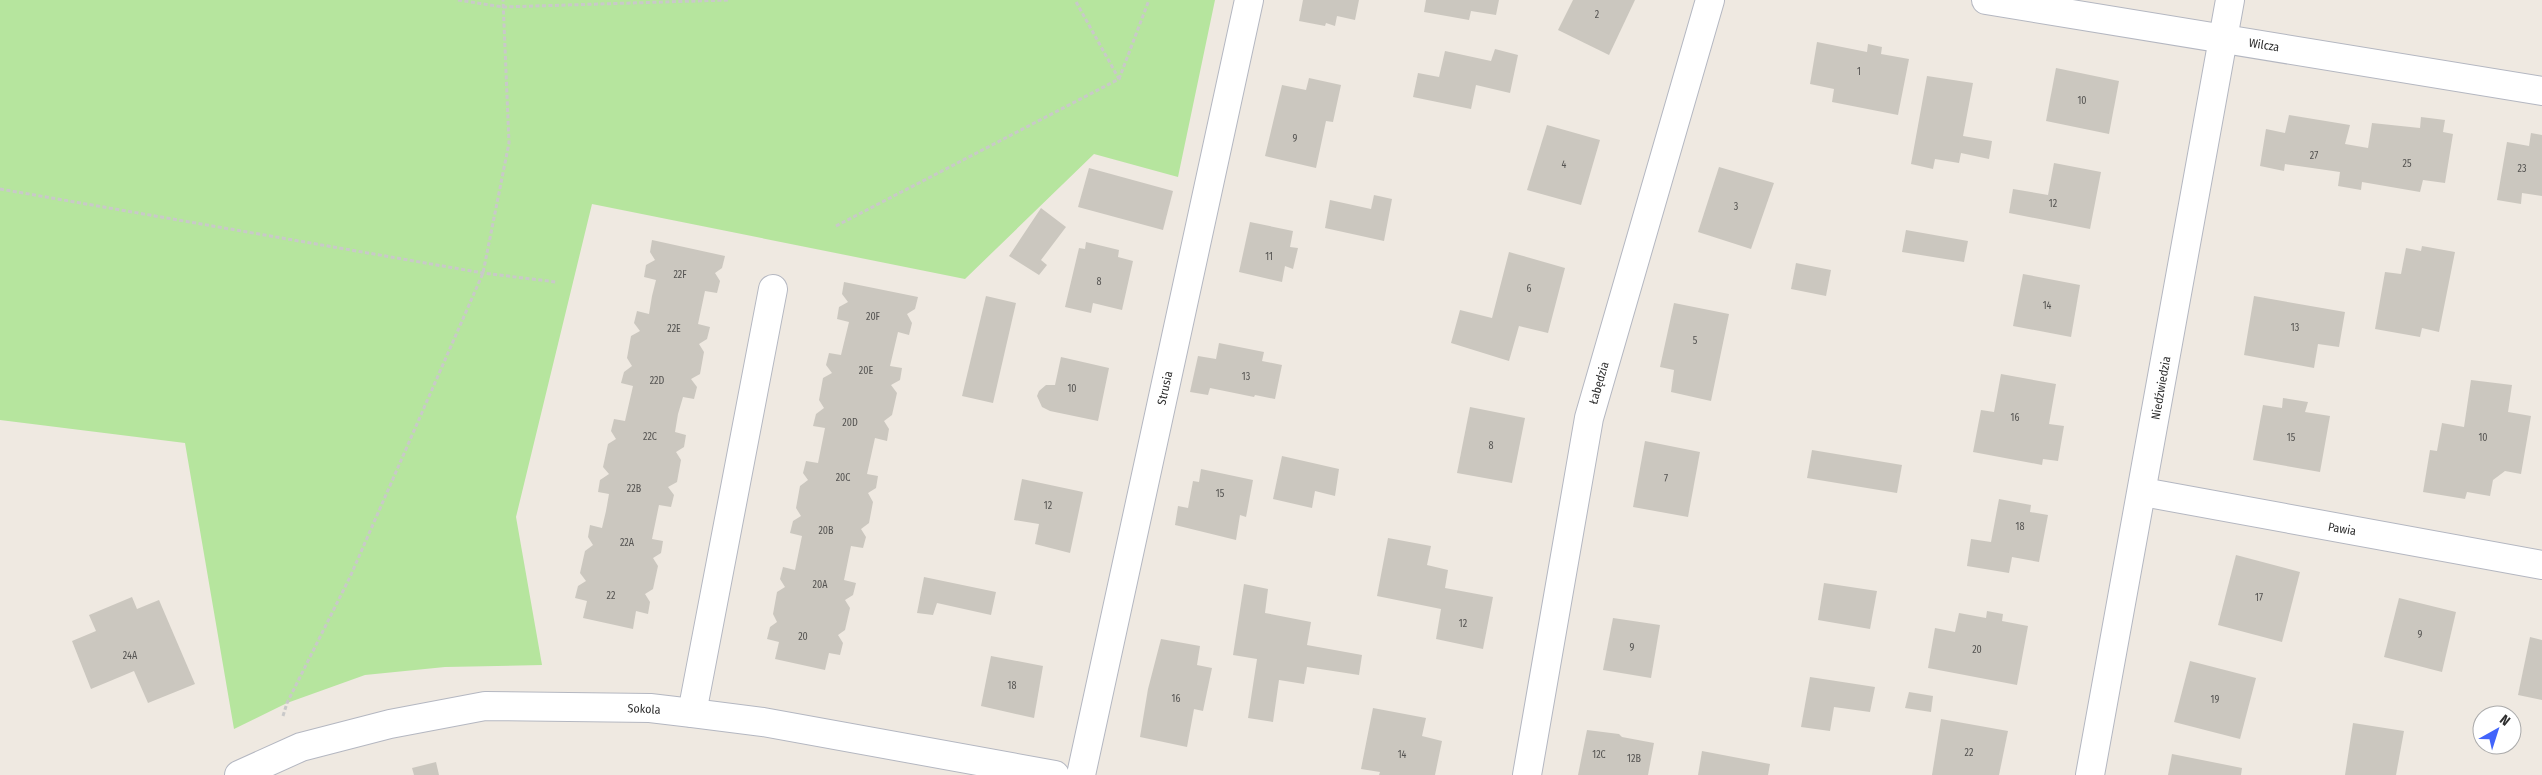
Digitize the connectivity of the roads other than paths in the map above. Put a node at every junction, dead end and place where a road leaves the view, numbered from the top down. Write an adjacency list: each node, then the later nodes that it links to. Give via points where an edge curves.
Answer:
1 (1249, 0): 14 (street, Strusia)
2 (1710, 0): 15 (street, Łabędzia, via 1589,418)
3 (1986, 0): 5 (street, Wilcza)
4 (2230, 0): 5 (street, Niedźwiedzia)
5 (2222, 38): 6 (street, Wilcza); 8 (street, Niedźwiedzia)
6 (2542, 91)
7 (772, 289): 10 (street)
8 (2143, 492): 9 (street, Pawia); 16 (street, Niedźwiedzia)
9 (2542, 565)
10 (692, 713): 11 (street, Sokola, via 763,722); 12 (street, Sokola, via 650,708 485,706 390,724 301,747)
11 (995, 770): 13 (street, Sokola)
12 (239, 775)
13 (1055, 775)
14 (1082, 775)
15 (1528, 775)
16 (2090, 775)

